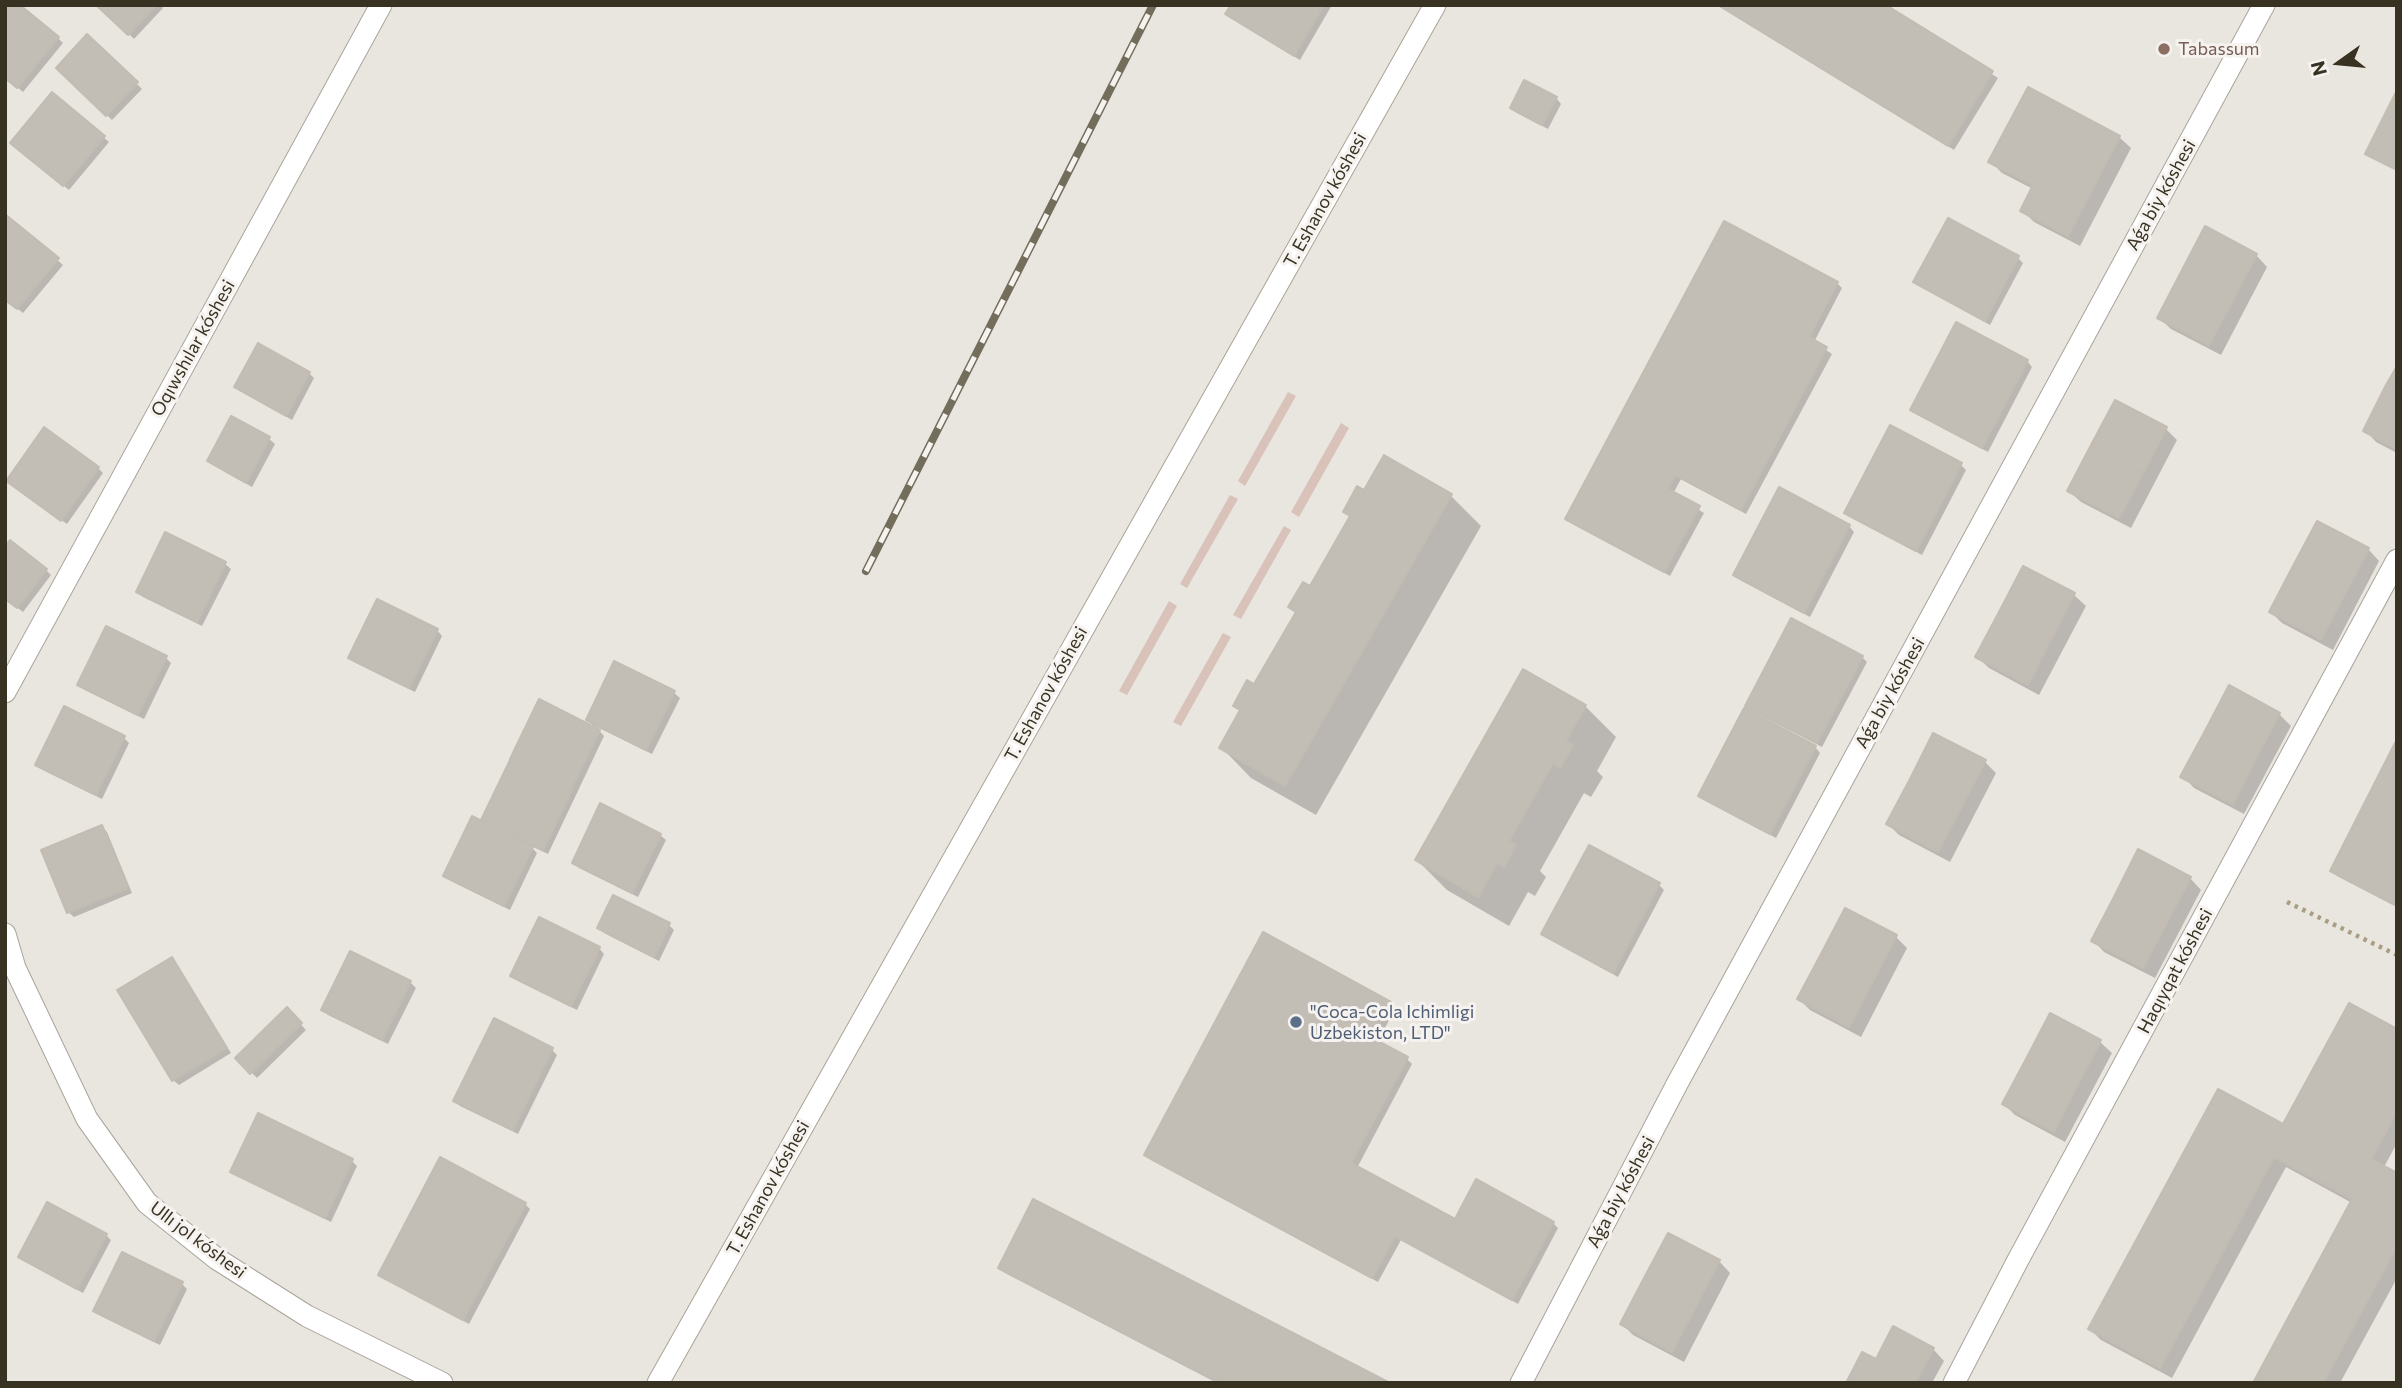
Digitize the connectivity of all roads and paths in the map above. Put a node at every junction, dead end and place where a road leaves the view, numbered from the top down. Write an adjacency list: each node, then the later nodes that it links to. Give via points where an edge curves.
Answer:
1 (380, 5): 5 (street, Oqıwshılar kóshesi)
2 (1435, 5): 10 (street, T. Eshanov kóshesi)
3 (2264, 5): 11 (street, Aǵa biy kóshesi, via 1677,1084)
4 (2397, 560): 12 (street, Haqıyqat kóshesi)
5 (5, 692)
6 (2287, 902): 8 (path)
7 (5, 934): 9 (street, Ullı jol kóshesi, via 15,968 87,1119 147,1203 217,1259 307,1316)
8 (2397, 955)
9 (442, 1383)
10 (658, 1383)
11 (1521, 1383)
12 (1954, 1383)

